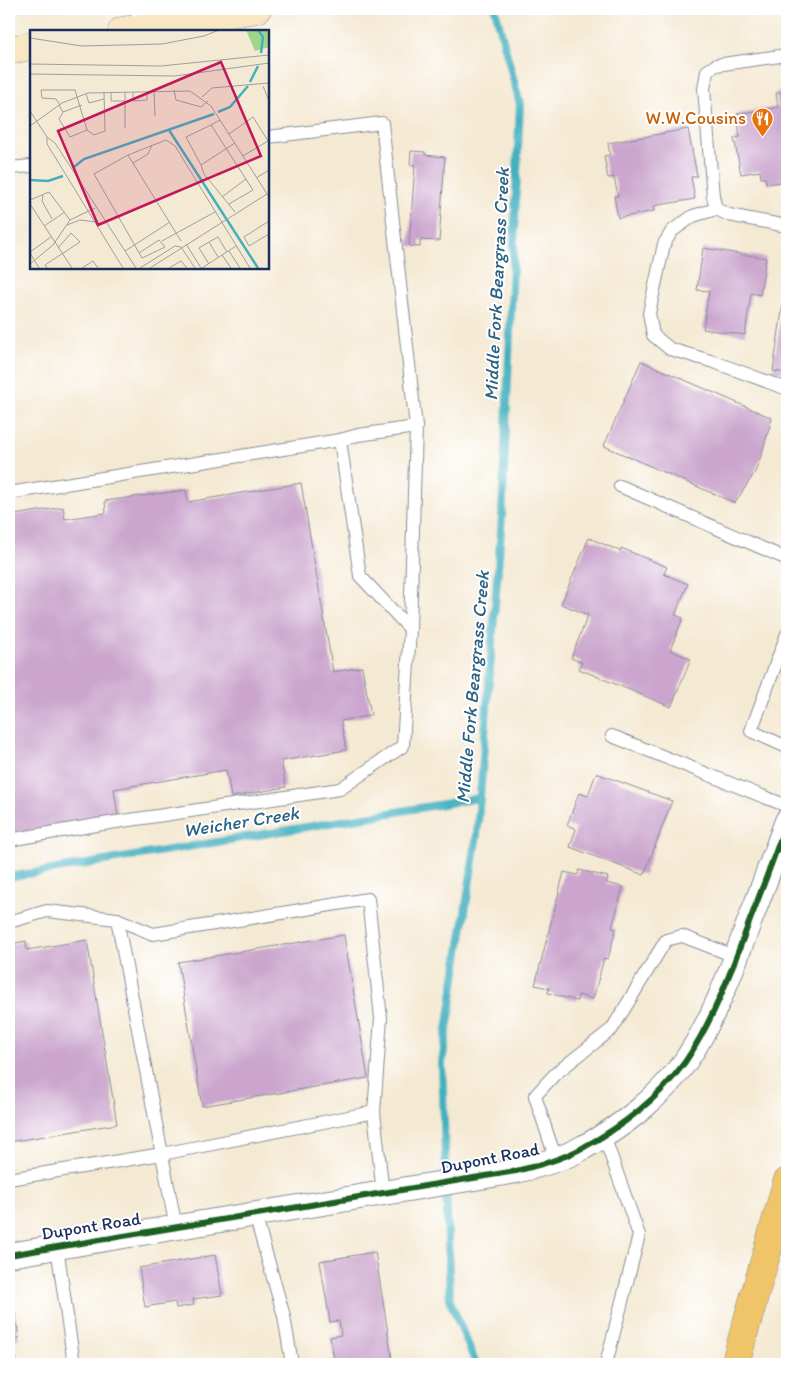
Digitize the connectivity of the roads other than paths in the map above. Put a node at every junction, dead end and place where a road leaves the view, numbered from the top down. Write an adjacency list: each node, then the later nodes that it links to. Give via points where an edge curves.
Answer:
1 (257, 9): 2 (main road)
2 (226, 14): 3 (main road); 4 (lane)
3 (132, 23)
4 (202, 30)
5 (30, 46): 6 (main road)
6 (9, 50)
7 (787, 55): 11 (lane, via 716,65 707,71 704,89)
8 (269, 137): 14 (lane, via 382,123)
9 (30, 166): 10 (lane)
10 (9, 168)
11 (716, 209): 12 (lane, via 728,215); 13 (lane, via 693,216 672,231 664,244 649,313 654,335 670,349)
12 (787, 226)
13 (787, 389)
14 (416, 427): 15 (lane); 19 (lane)
15 (340, 440): 17 (lane); 19 (lane, via 360,576)
16 (620, 486): 18 (lane)
17 (9, 493)
18 (787, 559)
19 (410, 629): 25 (lane, via 403,746 340,789)
20 (787, 634): 22 (lane, via 751,730)
21 (612, 736): 23 (lane)
22 (787, 746)
23 (787, 806)
24 (787, 821): 28 (street, Dupont Road)
25 (9, 840)
26 (117, 919): 27 (lane, via 47,911); 29 (lane, via 152,934 368,899 381,1018); 31 (lane)
27 (9, 922)
28 (737, 957): 30 (street, Dupont Road, via 709,1021 684,1063 656,1095); 32 (lane, via 682,936 666,940 612,1029 555,1074 535,1096)
29 (374, 1112): 31 (lane); 35 (lane)
30 (604, 1136): 32 (street, Dupont Road); 42 (lane, via 639,1235)
31 (162, 1154): 33 (lane); 37 (lane)
32 (556, 1160): 35 (street, Dupont Road, via 516,1171)
33 (9, 1179)
34 (787, 1182): 43 (highway)
35 (383, 1194): 36 (street, Dupont Road)
36 (255, 1215): 37 (street, Dupont Road); 41 (lane, via 284,1316)
37 (176, 1228): 38 (street, Dupont Road)
38 (57, 1247): 39 (street, Dupont Road); 40 (lane)
39 (9, 1255)
40 (74, 1364)
41 (292, 1364)
42 (606, 1364)
43 (735, 1364)

